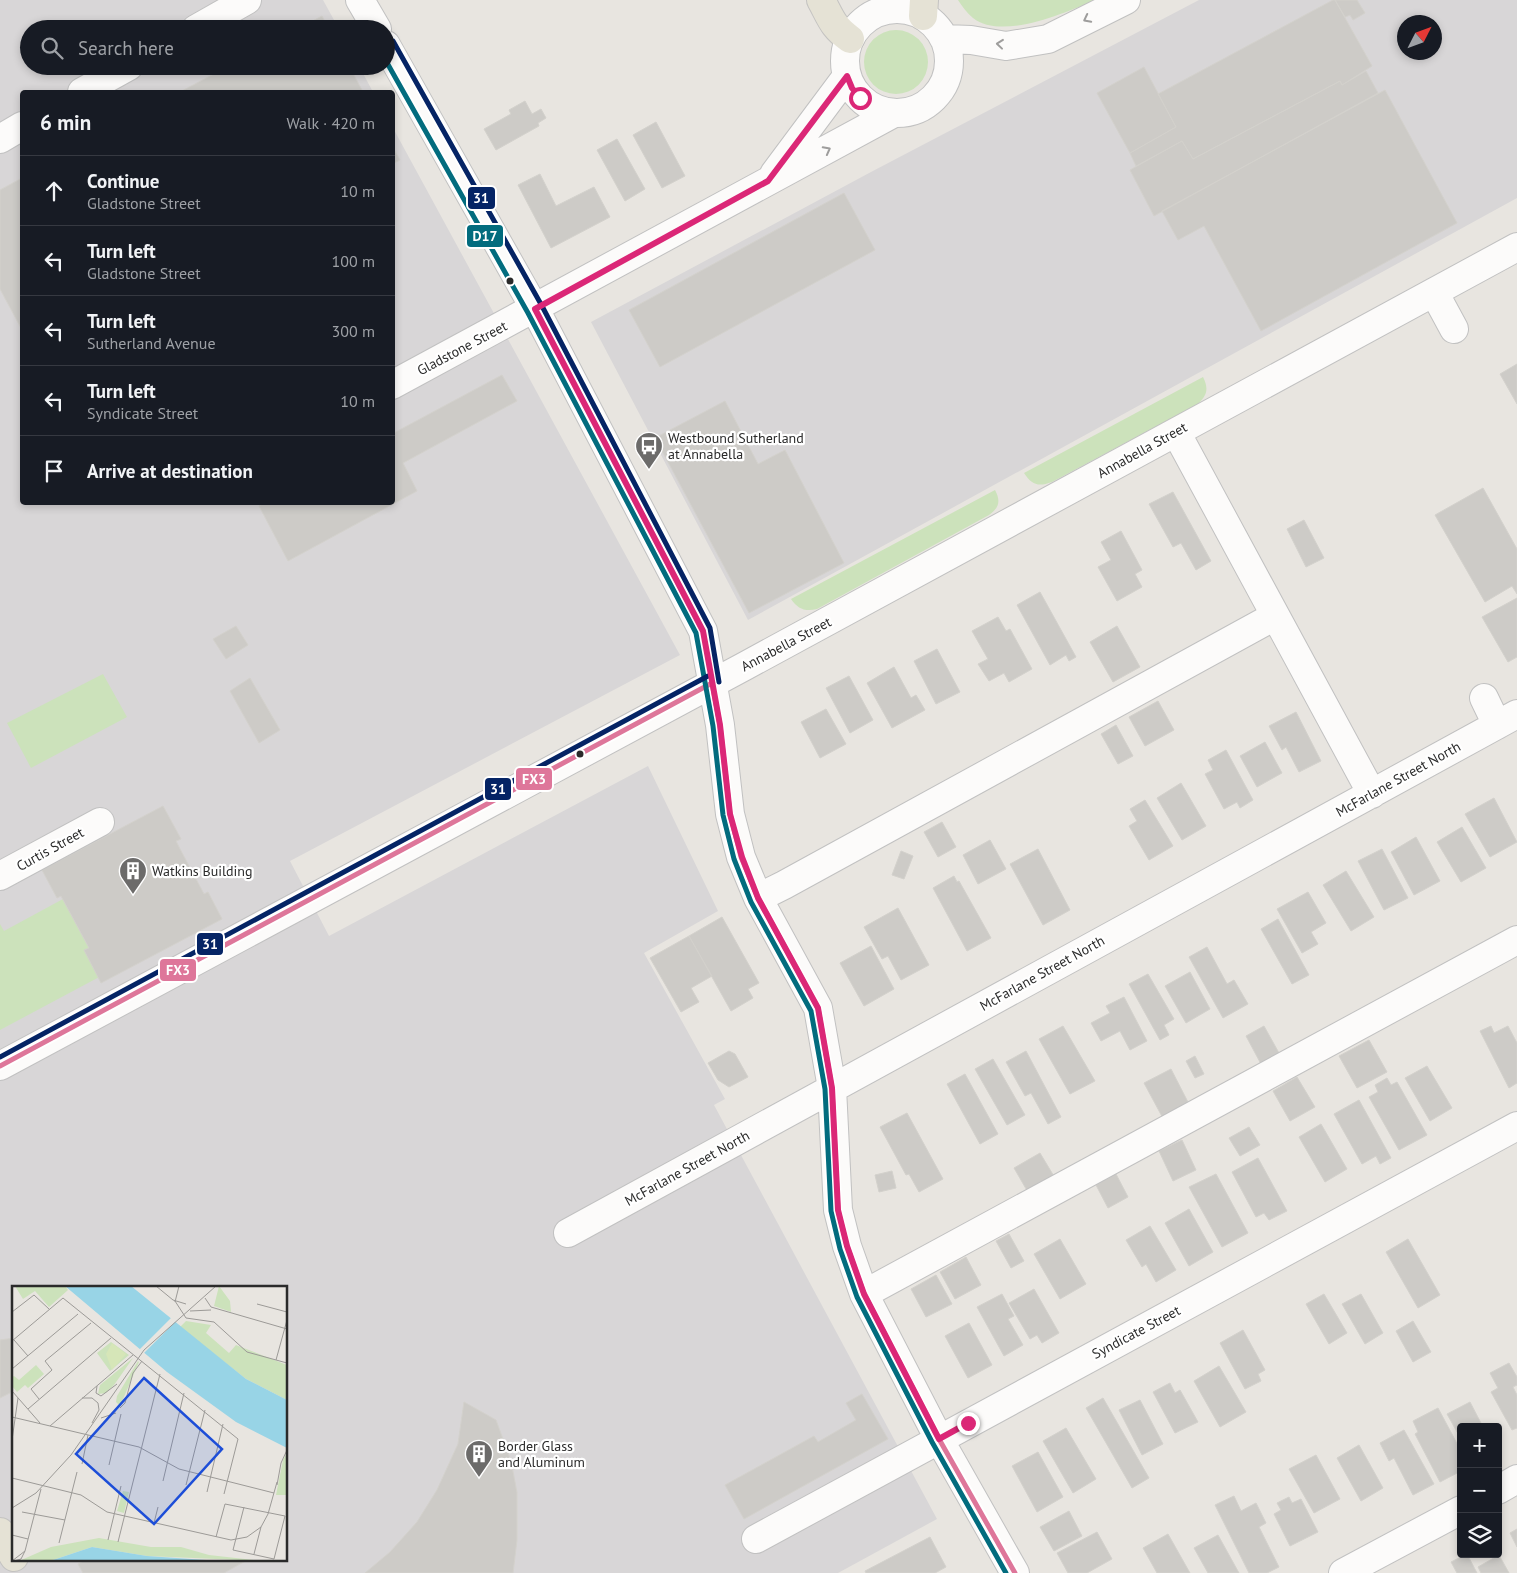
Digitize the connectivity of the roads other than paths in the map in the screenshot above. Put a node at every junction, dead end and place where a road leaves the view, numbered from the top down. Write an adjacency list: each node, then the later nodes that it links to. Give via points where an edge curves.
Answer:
1 (247, 0): 6 (street)
2 (360, 0): 7 (street)
3 (821, 0): 8 (main road, via 830,20)
4 (1126, 0): 9 (street, one-way to 9, via 1048,39 1006,46)
5 (923, 8): 8 (street, Gladstone Street, via 887,10 876,14 856,28); 9 (street, Gladstone Street)
6 (212, 20)
7 (372, 20)
8 (850, 39): 12 (street, Gladstone Street, via 845,57)
9 (944, 39): 14 (street, Gladstone Street, via 948,50 948,74 936,95 917,110)
10 (395, 61): 20 (street)
11 (113, 75): 13 (street)
12 (847, 76): 14 (street, Gladstone Street, via 852,88 870,106); 17 (street, Gladstone Street)
13 (86, 90)
14 (894, 113): 17 (street, Gladstone Street, one-way to 14)
15 (20, 127): 16 (street)
16 (0, 139)
17 (768, 181): 20 (street, Gladstone Street)
18 (1517, 247): 19 (street, Annabella Street)
19 (1434, 292): 21 (street); 23 (street, Annabella Street)
20 (535, 309): 22 (street, Gladstone Street); 25 (street, via 703,631)
21 (1454, 329)
22 (395, 383)
23 (1176, 432): 24 (street); 25 (street, Annabella Street)
24 (1275, 616): 28 (street); 31 (street)
25 (712, 683): 31 (street, via 730,814); 33 (street, Annabella Street)
26 (1484, 698): 27 (street)
27 (1507, 720): 28 (street, McFarlane Street North)
28 (1372, 794): 34 (street, McFarlane Street North)
29 (100, 822): 30 (street, Curtis Street)
30 (0, 876)
31 (758, 898): 34 (street, via 818,1008)
32 (1517, 940): 37 (street)
33 (0, 1066)
34 (832, 1088): 36 (street, McFarlane Street North); 37 (street, via 838,1210)
35 (1517, 1126): 38 (street, Syndicate Street)
36 (568, 1233)
37 (864, 1294): 38 (street)
38 (939, 1439): 42 (street, Syndicate Street); 43 (street)
39 (1517, 1479): 40 (street)
40 (1502, 1488)
41 (1457, 1512): 44 (street)
42 (756, 1539)
43 (1015, 1573)
44 (1343, 1573)

